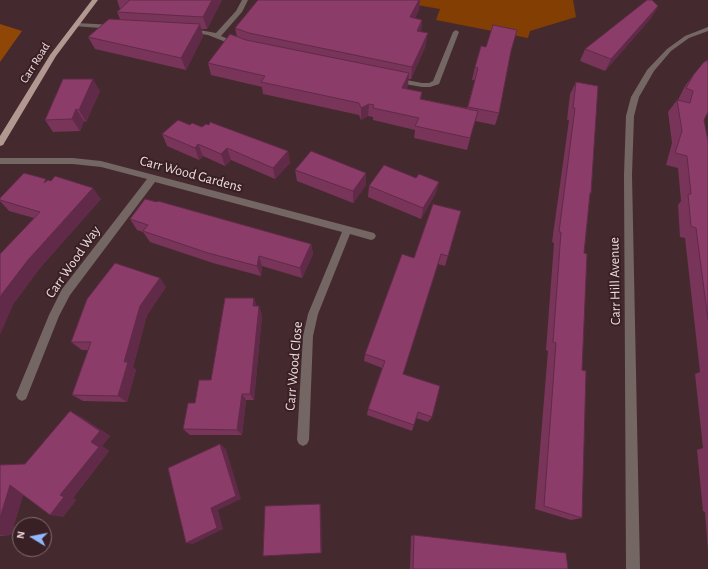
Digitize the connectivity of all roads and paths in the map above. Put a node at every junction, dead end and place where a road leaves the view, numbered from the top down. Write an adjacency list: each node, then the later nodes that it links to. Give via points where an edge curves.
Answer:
1 (95, 0): 3 (main road, Carr Road)
2 (245, 0): 8 (street, via 239,12)
3 (76, 25): 4 (street); 11 (main road, Carr Road, via 53,55)
4 (122, 27)
5 (708, 29): 18 (street, Carr Hill Avenue, via 687,36 669,50 651,70 635,97 630,116 628,175)
6 (183, 30): 8 (street)
7 (456, 32): 10 (street, via 436,82 422,85)
8 (218, 35): 9 (street)
9 (242, 47)
10 (385, 78)
11 (0, 143)
12 (0, 161): 13 (street, Carr Wood Gardens, via 87,162)
13 (154, 177): 14 (street, Carr Wood Gardens); 16 (street, Carr Wood Way, via 66,292 54,314)
14 (347, 230): 15 (street, Carr Wood Gardens); 17 (street, Carr Wood Close, via 311,321)
15 (371, 236)
16 (22, 395)
17 (303, 440)
18 (632, 569)

